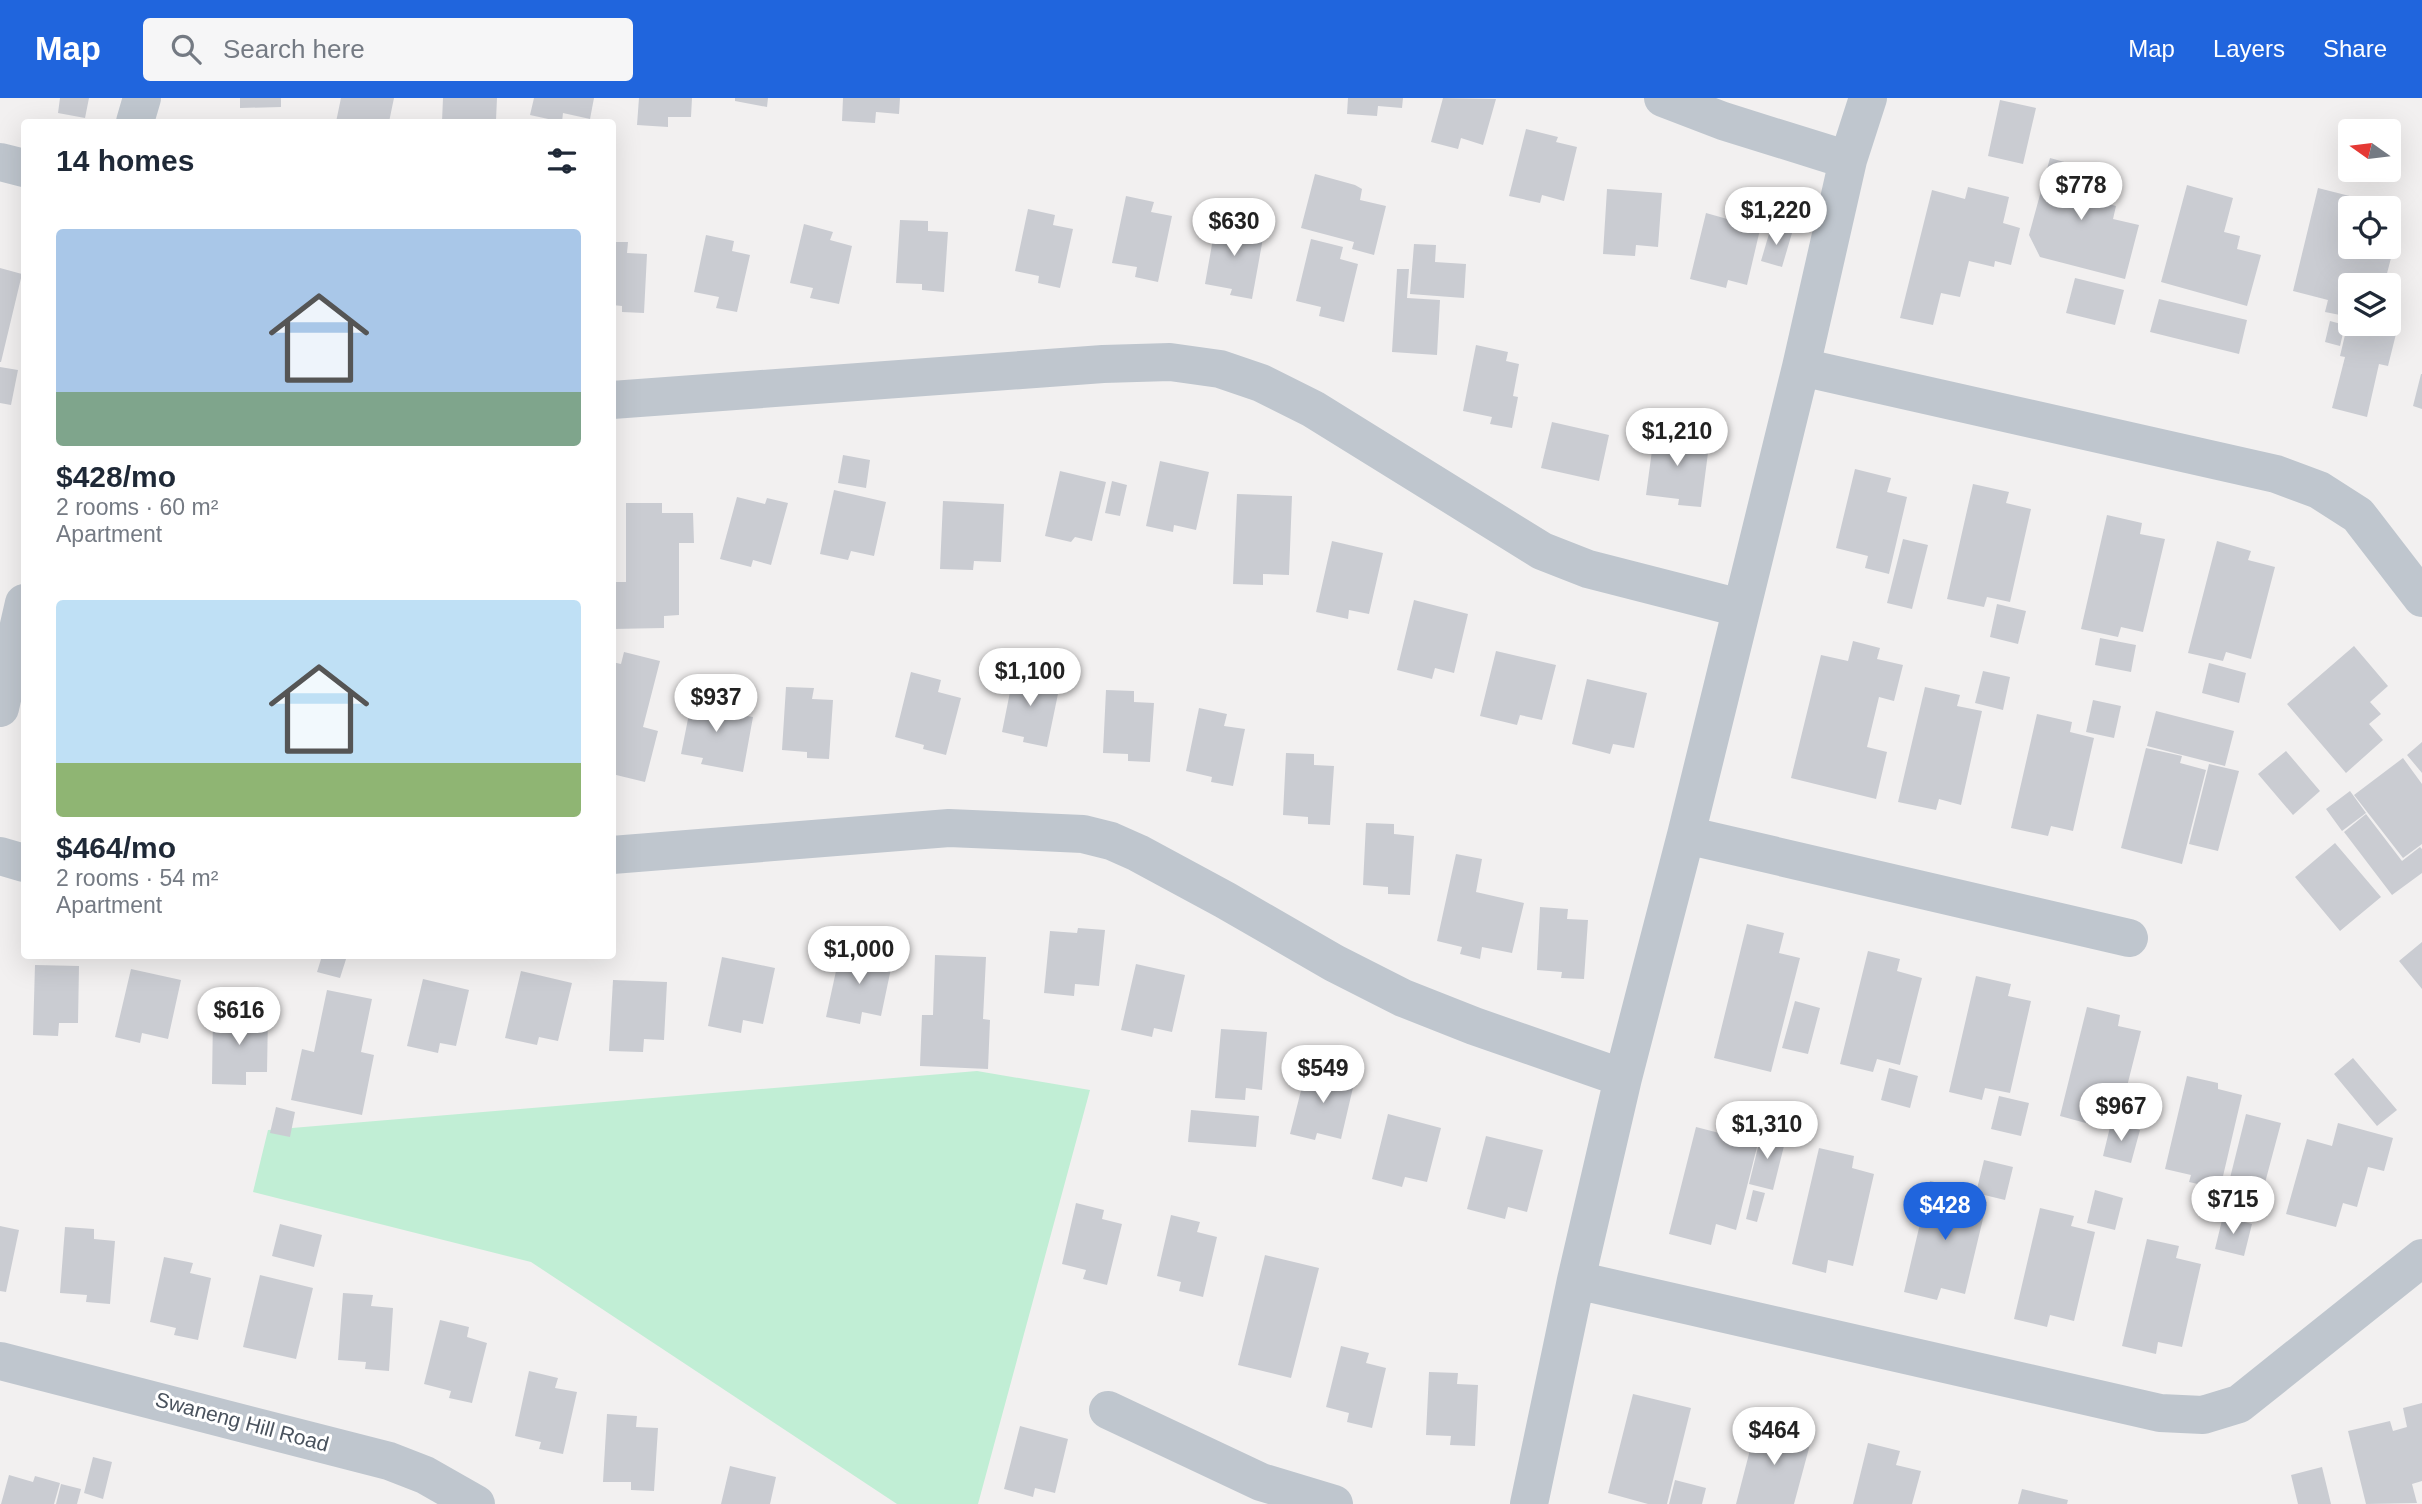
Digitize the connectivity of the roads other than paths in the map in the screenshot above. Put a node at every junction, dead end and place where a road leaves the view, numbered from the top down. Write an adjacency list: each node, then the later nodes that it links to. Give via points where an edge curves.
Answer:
1 (142, 98): 4 (street)
2 (1664, 98): 5 (street)
3 (1868, 98): 5 (street)
4 (136, 119)
5 (1848, 160): 8 (street)
6 (0, 162): 7 (street)
7 (21, 167)
8 (1801, 367): 10 (street, via 2276,474 2319,489 2358,515); 11 (street)
9 (616, 400): 11 (street, via 1103,364 1170,362 1220,369 1313,409 1542,551 1588,569)
10 (2422, 598)
11 (1740, 608): 14 (street)
12 (21, 616): 13 (street)
13 (0, 708)
14 (1686, 835): 18 (street); 19 (street)
15 (616, 855): 19 (street, via 949,828 1083,834 1138,853 1403,998)
16 (0, 856): 17 (street)
17 (21, 862)
18 (2129, 938)
19 (1623, 1078): 21 (street)
20 (2422, 1258): 21 (street, via 2239,1404 2203,1415 2160,1413)
21 (1576, 1280): 26 (street)
22 (0, 1361): 24 (street, Swaneng Hill Road, via 389,1461)
23 (1108, 1410): 25 (street, via 1261,1482)
24 (476, 1504)
25 (1334, 1504)
26 (1530, 1504)

